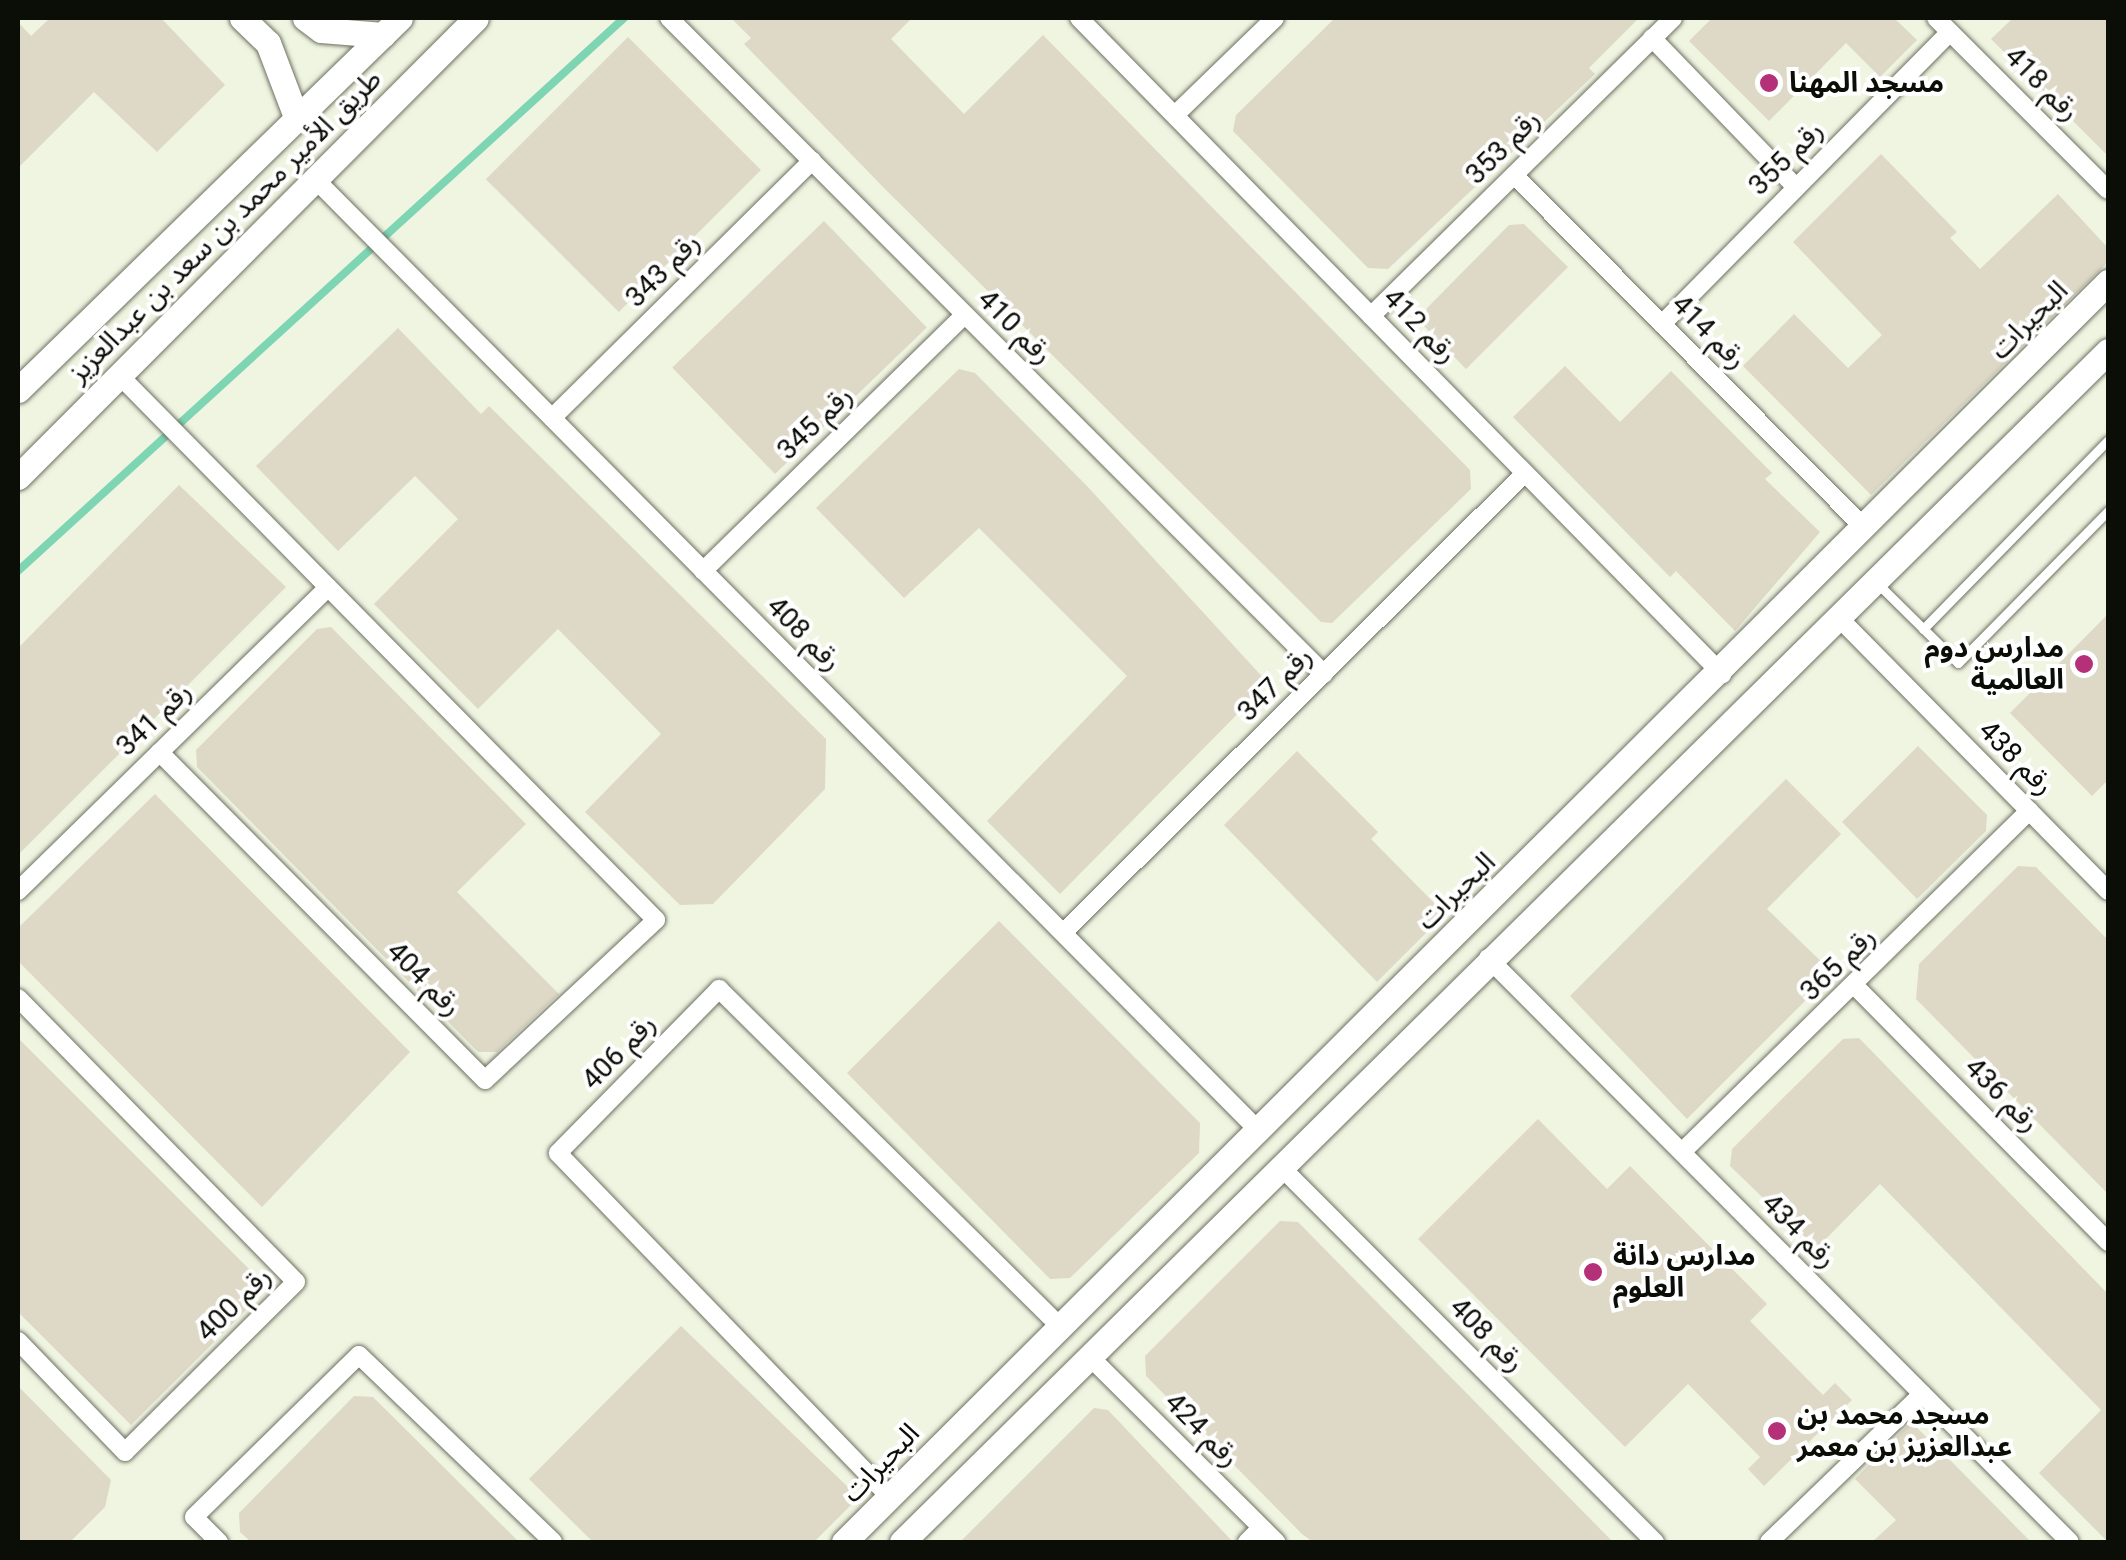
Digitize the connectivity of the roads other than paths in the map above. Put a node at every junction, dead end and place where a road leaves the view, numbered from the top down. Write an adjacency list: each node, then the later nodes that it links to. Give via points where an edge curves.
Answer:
1 (306, 18): 9 (street, via 321,30)
2 (476, 18): 16 (street, طريق الأمير محمد بن سعد بن عبدالعزيز)
3 (669, 18): 14 (street, رقم 410)
4 (1079, 18): 13 (street, رقم 412)
5 (1275, 18): 13 (street)
6 (1673, 18): 11 (street, رقم 353)
7 (1936, 18): 10 (street, رقم 418)
8 (254, 21): 12 (street, via 285,77)
9 (391, 26): 12 (street, طريق الأمير محمد بن سعد بن عبدالعزيز)
10 (1950, 32): 17 (street, رقم 355); 18 (street, رقم 418)
11 (1652, 38): 15 (street, رقم 353); 17 (street)
12 (295, 114): 25 (street, طريق الأمير محمد بن سعد بن عبدالعزيز)
13 (1175, 115): 21 (street, رقم 412)
14 (812, 161): 20 (street, رقم 410); 26 (street, رقم 343)
15 (1514, 175): 21 (street, رقم 353); 22 (street, رقم 414)
16 (314, 178): 24 (street, طريق الأمير محمد بن سعد بن عبدالعزيز); 26 (street, رقم 408)
17 (1796, 187): 22 (street, رقم 355)
18 (2108, 190)
19 (2108, 282): 31 (street, البحيرات)
20 (964, 315): 32 (street, رقم 345); 37 (street, رقم 410)
21 (1371, 316): 28 (street, رقم 412)
22 (1662, 324): 31 (street, رقم 414)
23 (2108, 352): 33 (street)
24 (120, 376): 29 (street, طريق الأمير محمد بن سعد بن عبدالعزيز); 34 (street)
25 (18, 390)
26 (552, 418): 32 (street, رقم 408)
27 (2108, 440): 36 (lane)
28 (1525, 473): 37 (street, رقم 347); 38 (street, رقم 412)
29 (18, 477)
30 (2108, 512): 36 (lane, via 1958,663)
31 (1865, 528): 38 (street, البحيرات)
32 (703, 570): 44 (street, رقم 408)
33 (1879, 585): 35 (street); 36 (lane)
34 (328, 586): 39 (street, رقم 341); 39 (street, رقم 404, via 656,920 486,1080)
35 (1842, 622): 40 (street, رقم 438); 45 (street)
36 (1922, 629)
37 (1324, 674): 44 (street, رقم 347)
38 (1722, 674): 43 (street, البحيرات)
39 (159, 752): 41 (street, رقم 341)
40 (2030, 811): 42 (street, رقم 438); 46 (street, رقم 365)
41 (18, 891)
42 (2108, 891)
43 (1466, 923): 45 (street); 48 (street, البحيرات)
44 (1063, 933): 48 (street, رقم 408)
45 (1491, 955): 49 (street, رقم 434); 50 (street)
46 (1856, 987): 49 (street, رقم 365); 51 (street, رقم 436)
47 (18, 998): 53 (street, رقم 400, via 296,1282 125,1452)
48 (1256, 1128): 52 (street, البحيرات)
49 (1682, 1152): 55 (street, رقم 434)
50 (1280, 1166): 54 (street); 64 (street, رقم 408)
51 (2108, 1242)
52 (1058, 1325): 56 (street, البحيرات); 56 (street, رقم 406, via 719,990 558,1153)
53 (18, 1341)
54 (1089, 1356): 57 (street, رقم 424); 61 (street)
55 (1922, 1394): 65 (street); 66 (street, رقم 434)
56 (890, 1497): 60 (street, البحيرات)
57 (1262, 1528): 62 (street); 63 (street, رقم 424)
58 (219, 1542): 59 (street, via 194,1517 359,1355)
59 (552, 1542)
60 (844, 1542)
61 (902, 1542)
62 (1246, 1542)
63 (1276, 1542)
64 (1655, 1542)
65 (1769, 1542)
66 (2070, 1542)

